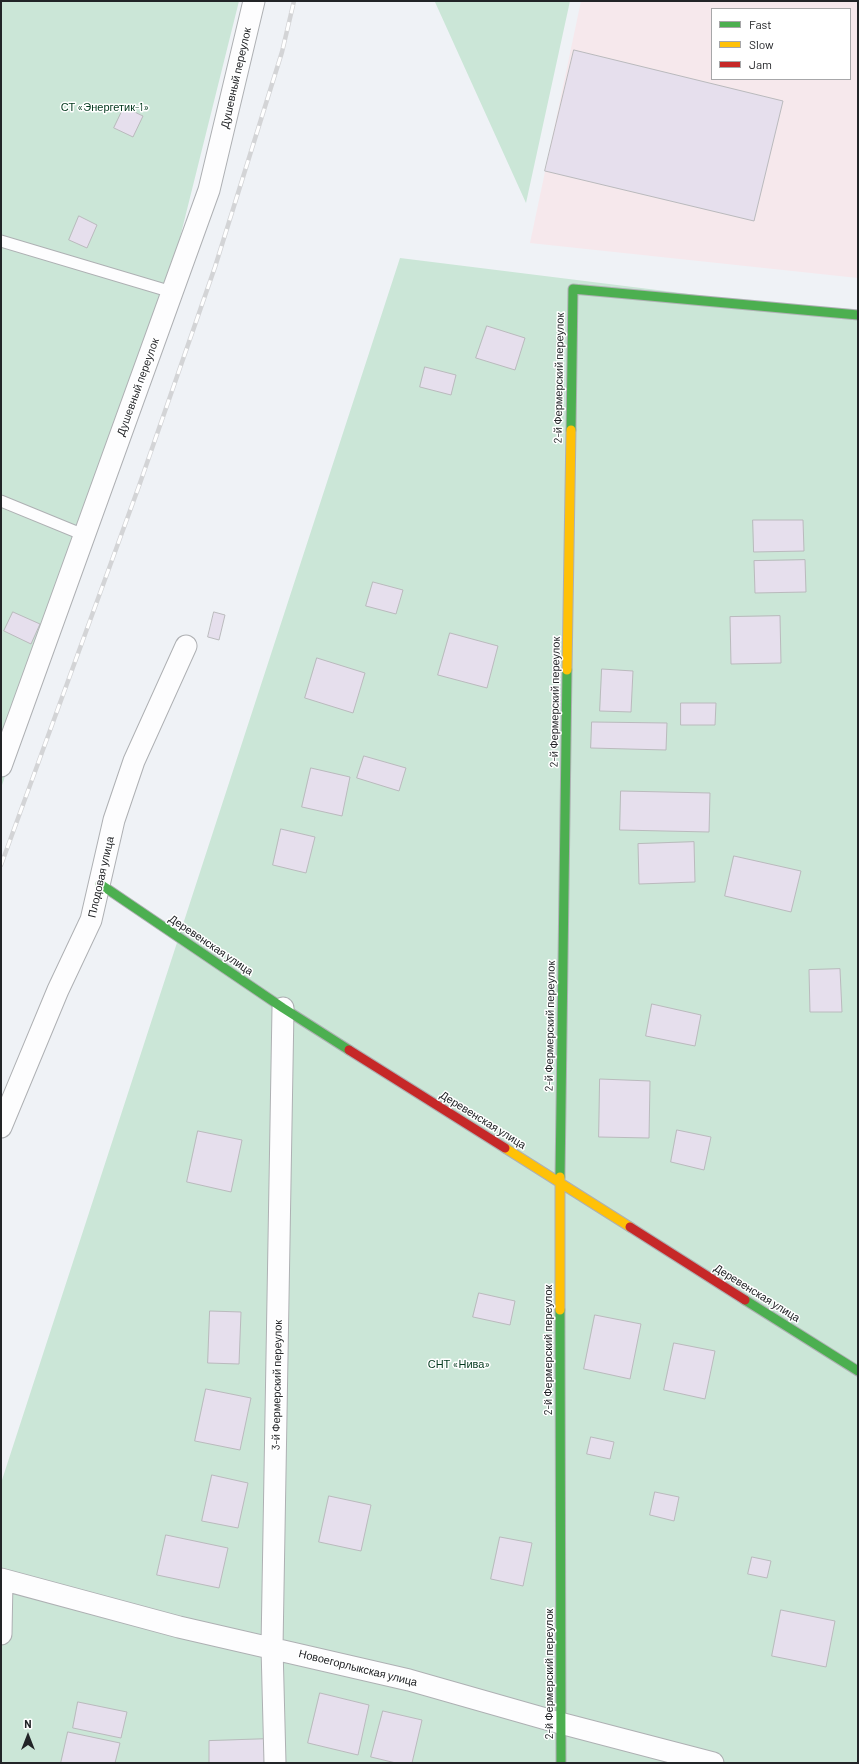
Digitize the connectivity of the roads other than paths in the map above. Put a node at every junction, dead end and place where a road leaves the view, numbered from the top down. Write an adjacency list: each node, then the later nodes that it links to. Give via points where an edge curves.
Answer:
1 (254, 1): 3 (street, Душевный переулок, via 209,190)
2 (1, 241): 3 (lane)
3 (172, 292): 6 (street, Душевный переулок)
4 (858, 315): 12 (street, 2-й Фермерский переулок, via 573,289)
5 (1, 501): 6 (lane)
6 (84, 535): 8 (street, Душевный переулок)
7 (186, 646): 9 (street, Плодовая улица, via 134,761 114,820)
8 (1, 766)
9 (100, 884): 10 (street, Деревенская улица); 11 (street, Плодовая улица, via 92,920 58,990)
10 (283, 1008): 12 (street, Деревенская улица); 16 (street, 3-й Фермерский переулок)
11 (1, 1127)
12 (560, 1183): 13 (street, Деревенская улица); 17 (street, 2-й Фермерский переулок)
13 (858, 1371)
14 (1, 1579): 15 (street); 16 (street, Новоегорлыкская улица, via 179,1627)
15 (1, 1634)
16 (272, 1647): 17 (street, Новоегорлыкская улица, via 410,1680); 18 (street, 3-й Фермерский переулок)
17 (560, 1723): 19 (street, 2-й Фермерский переулок); 20 (street, Новоегорлыкская улица)
18 (274, 1763)
19 (561, 1763)
20 (713, 1763)

